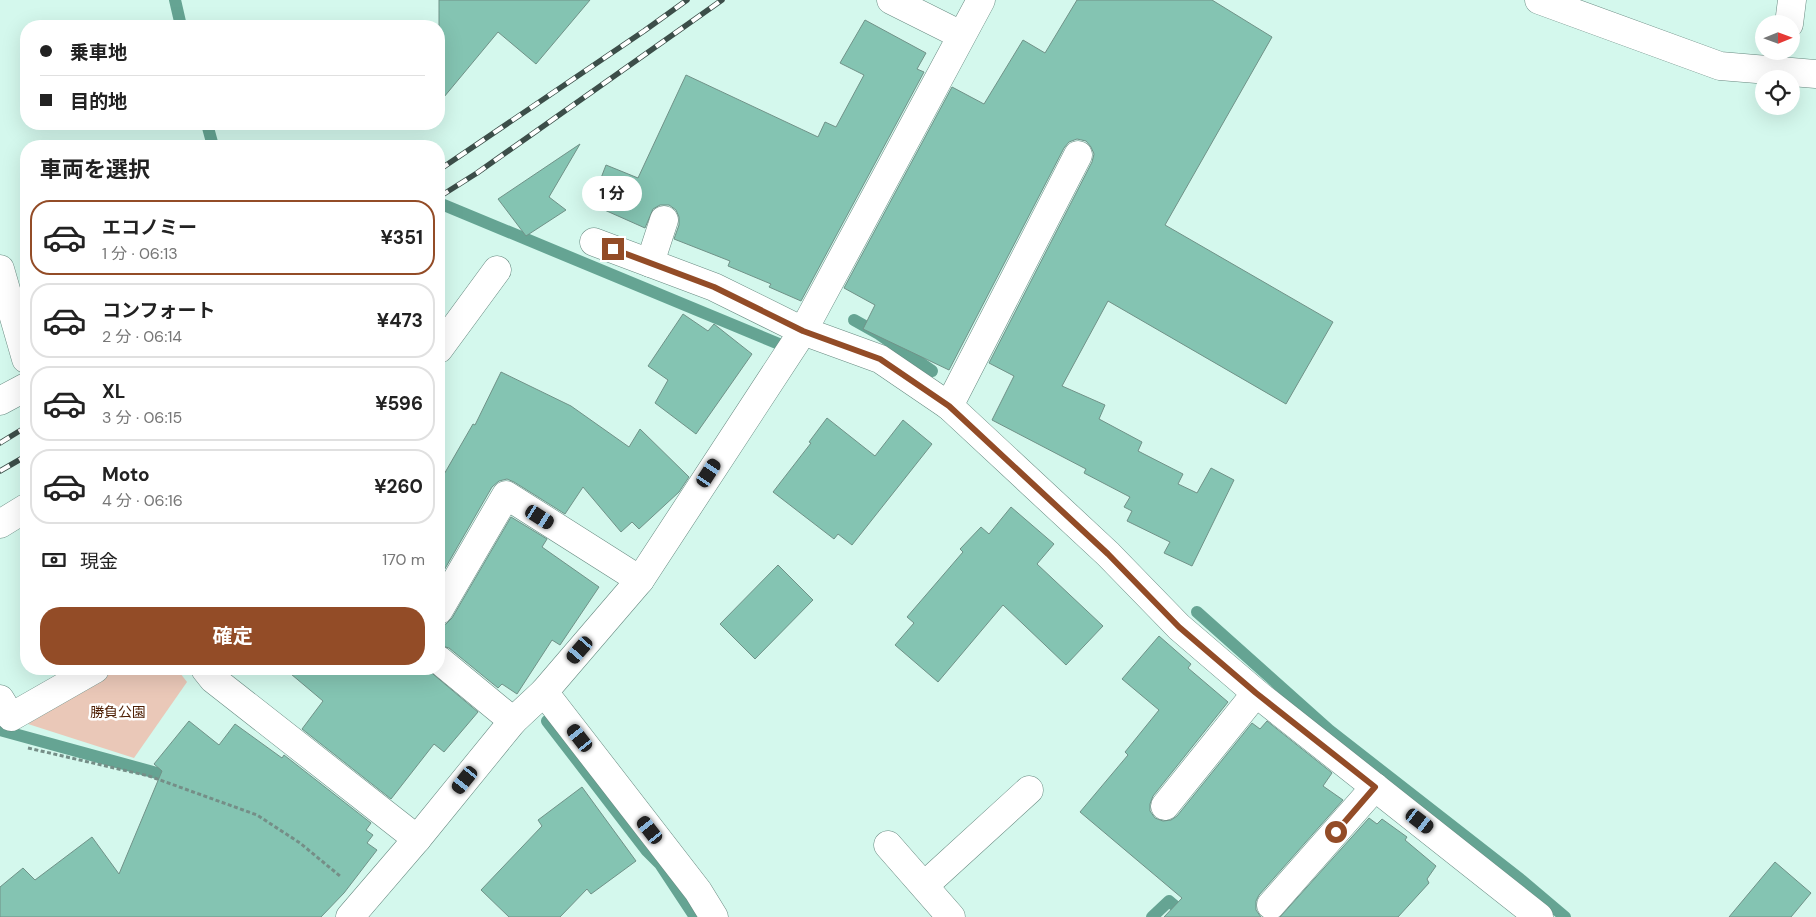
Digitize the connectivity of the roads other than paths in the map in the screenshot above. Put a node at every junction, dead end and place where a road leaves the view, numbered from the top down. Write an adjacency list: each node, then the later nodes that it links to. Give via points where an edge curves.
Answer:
1 (891, 0): 6 (street)
2 (981, 0): 6 (street)
3 (1539, 0): 7 (street, via 1720,66)
4 (1792, 0): 5 (street)
5 (1790, 15)
6 (961, 35): 15 (street)
7 (1784, 61): 8 (street)
8 (1816, 74)
9 (1078, 154): 20 (street)
10 (664, 220): 12 (street)
11 (594, 242): 12 (street)
12 (650, 263): 15 (street, via 714,287)
13 (0, 269): 16 (street)
14 (497, 270): 17 (street)
15 (803, 331): 20 (street, via 880,359); 23 (street)
16 (20, 338)
17 (445, 342)
18 (20, 390): 19 (street)
19 (0, 401)
20 (949, 406): 29 (street, via 1108,554 1179,627)
21 (20, 512): 22 (street)
22 (0, 524)
23 (640, 580): 24 (street, via 506,496); 28 (street)
24 (445, 600)
25 (445, 665): 31 (street)
26 (84, 675): 30 (street, via 11,717)
27 (210, 675): 35 (street)
28 (544, 692): 31 (street); 40 (street, via 698,891)
29 (1256, 693): 32 (street); 34 (street)
30 (0, 698)
31 (513, 721): 35 (street)
32 (1375, 787): 38 (street); 42 (street)
33 (1029, 790): 37 (street)
34 (1165, 806)
35 (417, 839): 39 (street)
36 (888, 845): 37 (street)
37 (924, 885): 41 (street)
38 (1271, 906)
39 (358, 908)
40 (714, 917)
41 (951, 917)
42 (1539, 917)

